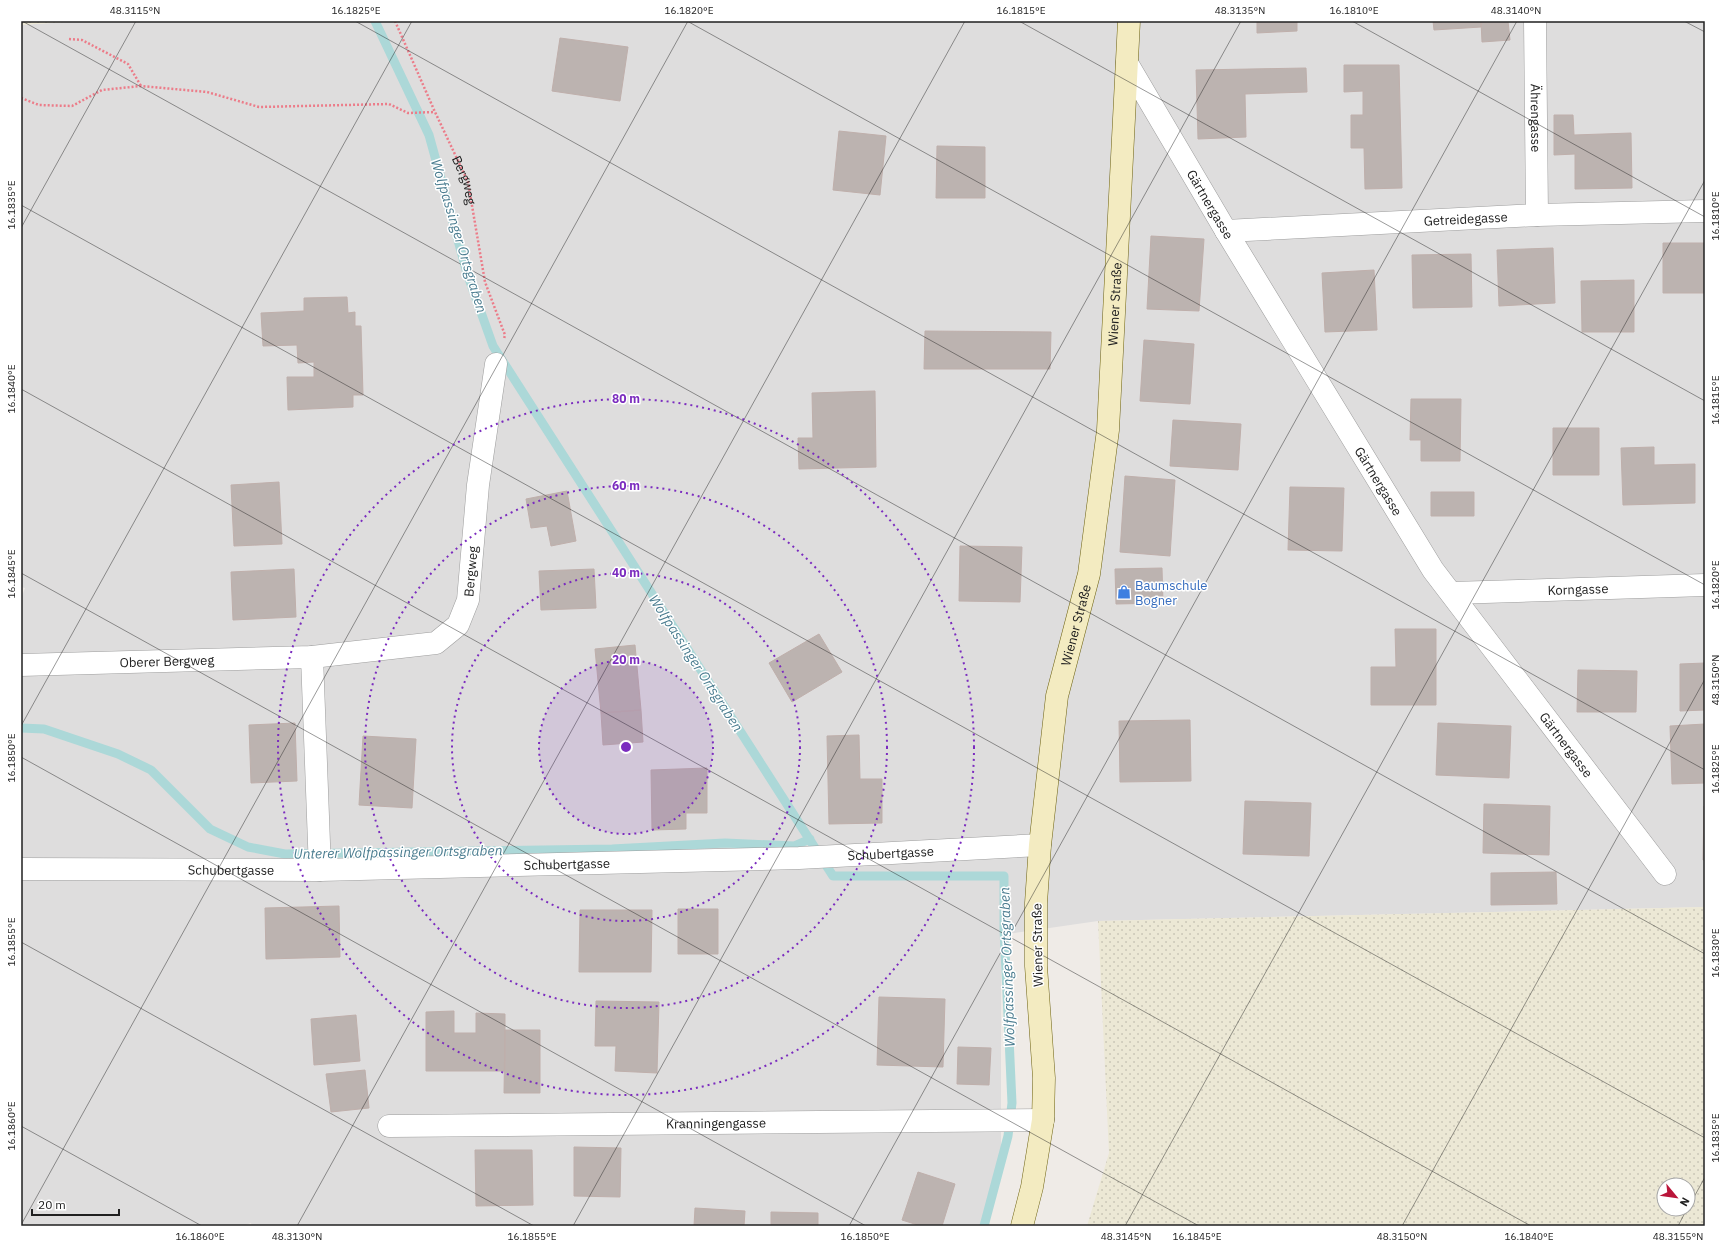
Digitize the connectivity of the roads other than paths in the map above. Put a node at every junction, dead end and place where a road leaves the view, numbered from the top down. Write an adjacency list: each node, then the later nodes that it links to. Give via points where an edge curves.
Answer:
1 (1130, 21): 3 (main road, Wiener Straße)
2 (1536, 21): 5 (street, Ährengasse)
3 (1127, 63): 6 (street, Gärtnergasse); 12 (main road, Wiener Straße, via 1108,430 1089,574 1057,696)
4 (1705, 211): 5 (street, Getreidegasse)
5 (1538, 215): 6 (street, Getreidegasse)
6 (1226, 231): 9 (street, Gärtnergasse, via 1433,570)
7 (496, 364): 10 (street, Bergweg, via 478,485 468,600 458,625 436,643)
8 (1705, 585): 9 (street, Korngasse)
9 (1452, 593): 15 (street, Gärtnergasse)
10 (312, 657): 11 (street, Oberer Bergweg); 13 (street)
11 (21, 665)
12 (1040, 845): 13 (street, Schubertgasse, via 800,858); 16 (main road, Wiener Straße, via 1036,903 1036,966 1044,1078)
13 (320, 858): 14 (street, Schubertgasse)
14 (21, 869)
15 (1666, 874)
16 (1043, 1120): 17 (street, Kranningengasse); 18 (main road, Wiener Straße, via 1032,1187)
17 (388, 1126)
18 (1022, 1226)

